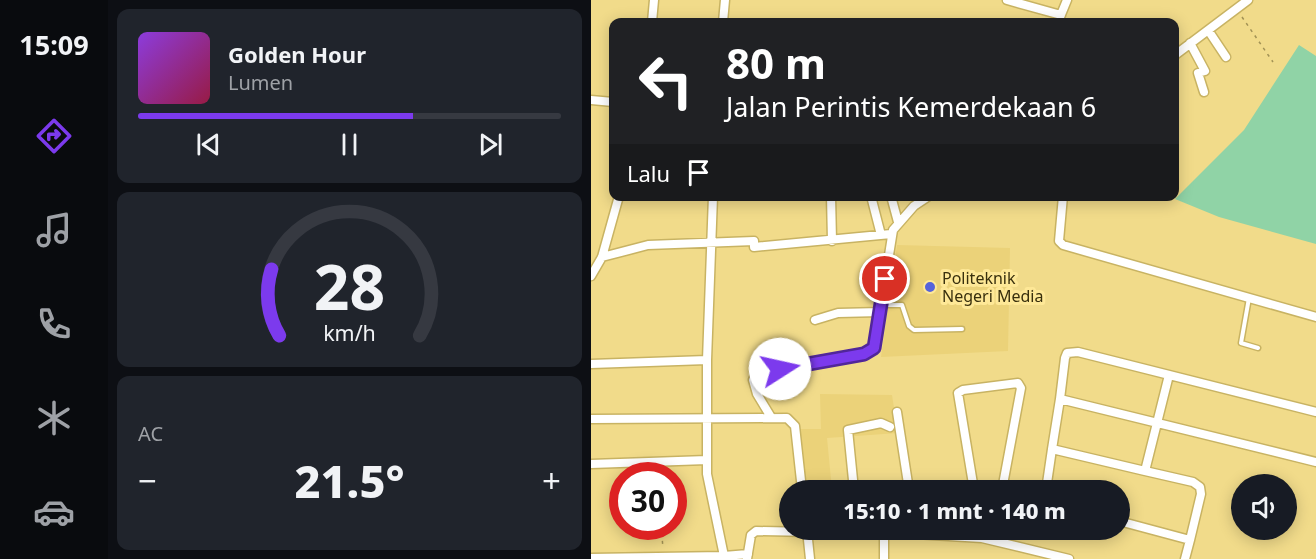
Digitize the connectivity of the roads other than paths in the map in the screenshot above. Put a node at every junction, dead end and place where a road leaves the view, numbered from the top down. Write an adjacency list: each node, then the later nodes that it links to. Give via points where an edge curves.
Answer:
1 (654, 0): 6 (street)
2 (725, 0): 7 (street)
3 (1007, 0): 8 (street)
4 (1067, 0): 9 (street)
5 (1248, 0): 10 (street)
6 (652, 18)
7 (723, 18)
8 (1056, 18)
9 (1059, 18)
10 (1207, 30): 11 (street); 13 (street)
11 (1190, 43): 12 (street); 14 (street, via 1205,71 1198,73)
12 (1179, 52)
13 (1226, 57)
14 (1204, 92)
15 (591, 100): 16 (street)
16 (609, 102)
17 (618, 201): 29 (street)
18 (713, 201): 28 (street)
19 (831, 201): 27 (street)
20 (872, 201): 26 (street)
21 (892, 201): 24 (street)
22 (923, 201): 24 (street)
23 (1063, 201): 31 (street, via 1059,241 1068,247)
24 (898, 222): 25 (street)
25 (891, 234): 26 (street); 32 (street)
26 (881, 235): 27 (street)
27 (831, 241): 28 (street, via 754,247 754,241)
28 (711, 244): 29 (street, via 644,246); 37 (street)
29 (601, 257): 30 (street)
30 (591, 276)
31 (1249, 297): 33 (street); 36 (lane, via 1241,343)
32 (881, 309): 34 (street); 35 (lane, via 902,305 914,330); 44 (street, via 876,343 870,351 754,376 760,400)
33 (1316, 317)
34 (815, 320)
35 (962, 329)
36 (1258, 348)
37 (707, 360): 38 (street); 43 (street)
38 (591, 364)
39 (1169, 375): 40 (street, via 1073,351 1065,358); 42 (street); 46 (street)
40 (1059, 399): 46 (street); 48 (street)
41 (897, 412): 55 (street)
42 (1316, 412)
43 (707, 417): 44 (street); 45 (street); 49 (street)
44 (771, 417): 53 (street, via 787,418 795,426)
45 (591, 419)
46 (1157, 423): 50 (street); 52 (street)
47 (890, 427): 54 (street, via 881,423 848,430)
48 (1052, 449): 52 (street); 58 (street)
49 (707, 460): 51 (street); 65 (street)
50 (1316, 462)
51 (591, 464)
52 (1145, 471): 64 (street, via 1200,487)
53 (801, 480)
54 (853, 480)
55 (907, 480)
56 (972, 480): 57 (street, via 958,393 1019,383)
57 (1004, 480)
58 (1047, 480)
59 (1130, 524): 64 (street)
60 (779, 532): 66 (street, via 754,532)
61 (808, 540): 69 (street)
62 (884, 540): 70 (street)
63 (994, 540): 67 (street)
64 (1190, 540): 72 (street)
65 (724, 556): 66 (street); 68 (street)
66 (748, 556)
67 (1051, 557): 71 (street)
68 (591, 558)
69 (810, 559)
70 (884, 559)
71 (1069, 559)
72 (1185, 559)

